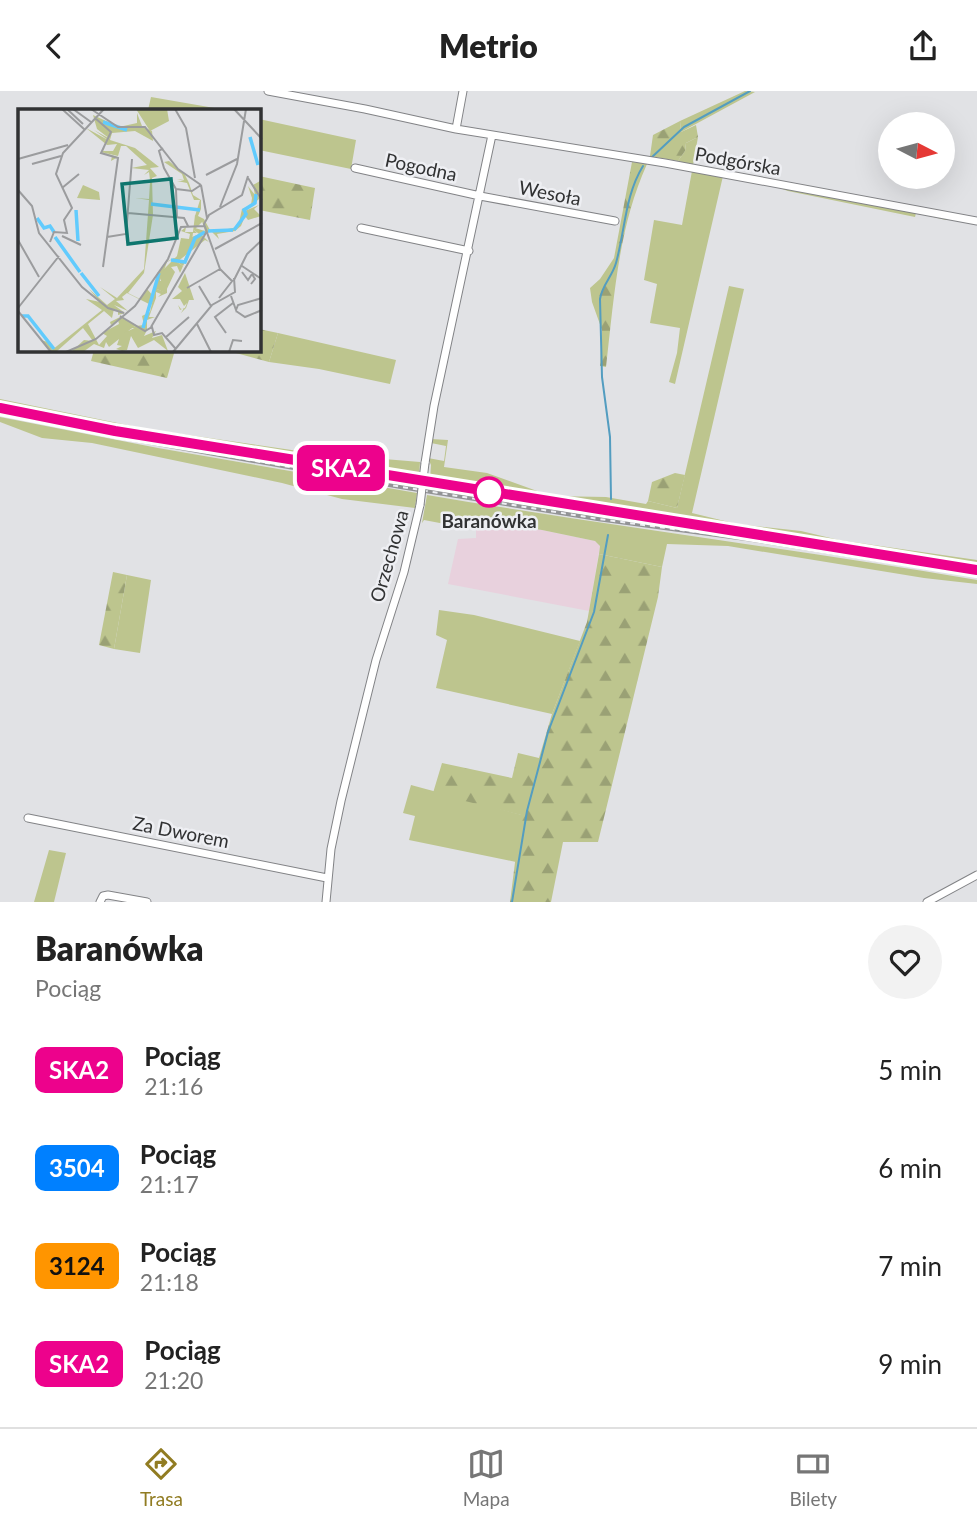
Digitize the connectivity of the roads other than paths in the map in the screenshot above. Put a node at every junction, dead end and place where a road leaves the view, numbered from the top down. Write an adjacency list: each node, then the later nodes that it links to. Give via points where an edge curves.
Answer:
1 (268, 91): 3 (street, Podgórska)
2 (463, 91): 3 (street)
3 (456, 129): 4 (street, Podgórska)
4 (492, 135): 6 (street, Orzechowa); 8 (street, Podgórska)
5 (355, 169): 6 (street, Pogodna)
6 (480, 196): 7 (street, Wesoła); 10 (street, Orzechowa)
7 (615, 221)
8 (977, 221)
9 (360, 228): 10 (street)
10 (469, 251): 13 (street, Orzechowa, bridge, via 434,406 420,505 376,660)
11 (28, 818): 13 (street, Za Dworem)
12 (977, 875): 17 (street)
13 (327, 878): 16 (street, Orzechowa)
14 (100, 902): 15 (street, via 108,895)
15 (147, 902)
16 (326, 902)
17 (927, 902)

